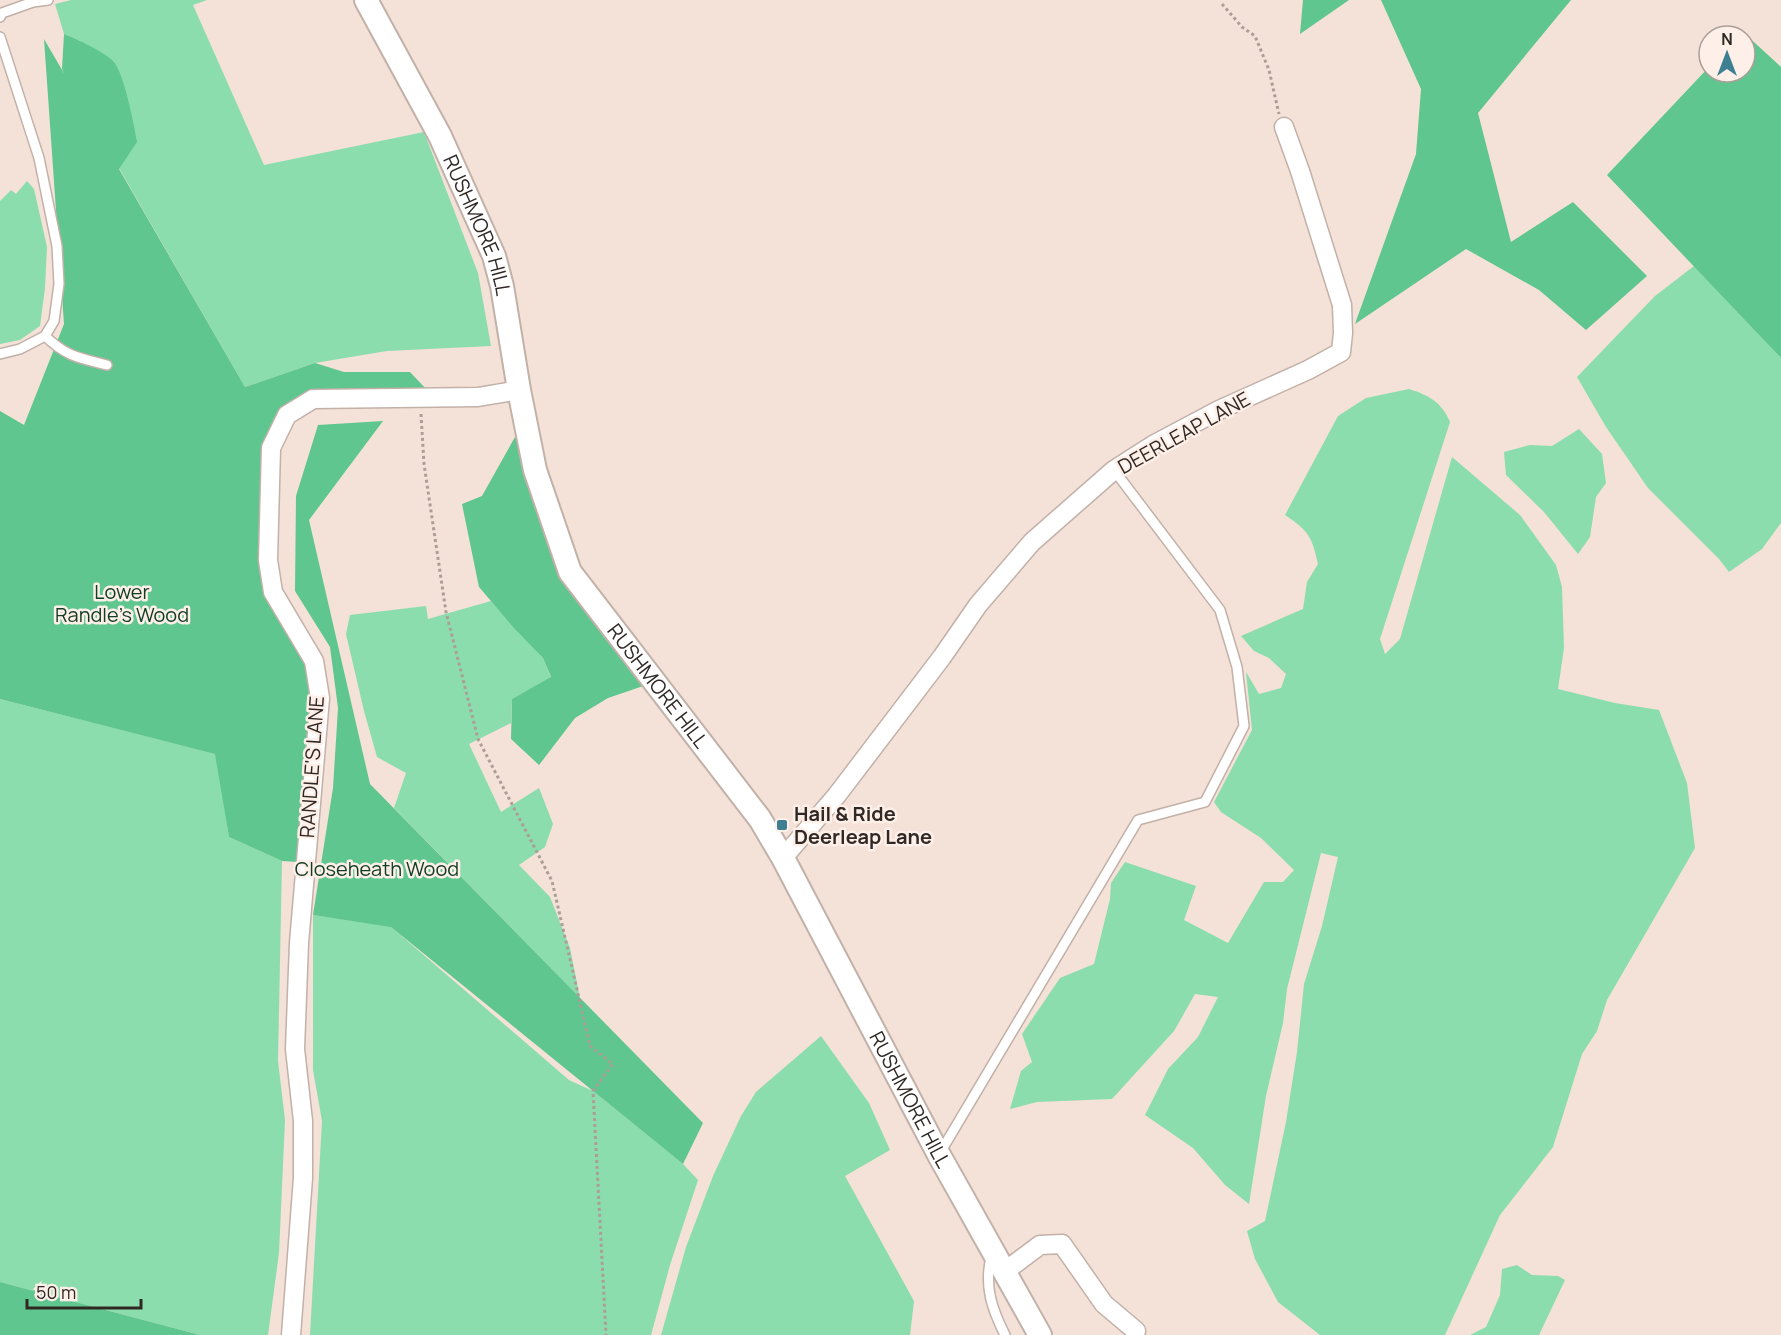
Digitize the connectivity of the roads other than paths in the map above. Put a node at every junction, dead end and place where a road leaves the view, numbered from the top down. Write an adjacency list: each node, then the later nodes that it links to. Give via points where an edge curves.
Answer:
1 (48, 0): 3 (lane)
2 (366, 0): 9 (street, RUSHMORE HILL, via 440,136 494,256)
3 (1, 14)
4 (0, 37): 6 (lane, via 39,158 57,246 59,284 54,321)
5 (1284, 127): 10 (street, DEERLEAP LANE, via 1342,305 1341,352 1219,410)
6 (45, 336): 7 (lane); 8 (lane, via 62,352)
7 (0, 354)
8 (107, 364)
9 (519, 390): 11 (street, RUSHMORE HILL, via 535,470 570,572 760,819); 16 (street, RANDLE'S LANE, via 478,397 313,399 287,415 271,448 268,560 273,592 314,661 320,698 299,943 296,1049 303,1120 303,1178)
10 (1114, 470): 11 (street, DEERLEAP LANE, via 1025,550 978,605 837,795); 12 (lane, via 1220,610 1237,668 1244,726 1205,802 1138,820)
11 (783, 858): 12 (street, RUSHMORE HILL)
12 (939, 1155): 13 (street, RUSHMORE HILL)
13 (992, 1252): 14 (street, RUSHMORE HILL); 17 (lane, via 987,1284)
14 (1004, 1272): 15 (street, via 1040,1245 1062,1244 1104,1304); 18 (street, RUSHMORE HILL)
15 (1136, 1331)
16 (291, 1335)
17 (1005, 1335)
18 (1040, 1335)

